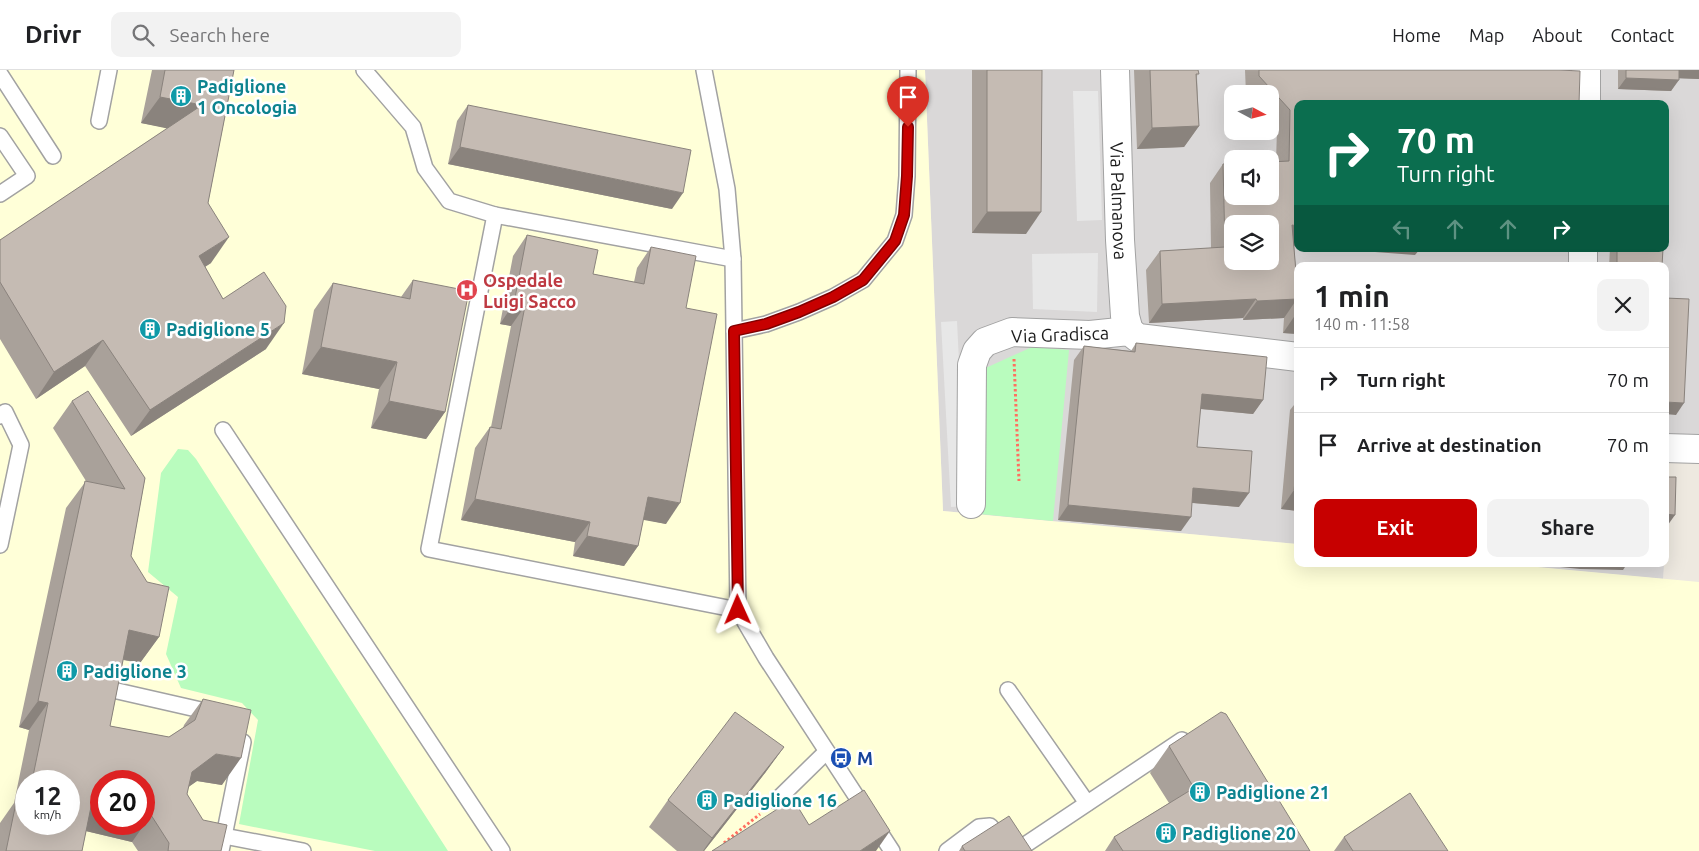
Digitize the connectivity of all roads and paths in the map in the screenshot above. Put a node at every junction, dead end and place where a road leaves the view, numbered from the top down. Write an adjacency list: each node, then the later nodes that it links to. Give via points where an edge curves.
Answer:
1 (109, 70): 9 (lane)
2 (364, 70): 13 (lane, via 413,127 425,168 449,201)
3 (704, 70): 14 (lane, via 727,189)
4 (908, 70): 16 (lane, via 907,176 904,215 895,241 863,280 833,297 766,324)
5 (1115, 70): 15 (street, Via Palmanova, via 1120,240 1125,316)
6 (1586, 70): 8 (street)
7 (0, 74): 11 (lane)
8 (1586, 100)
9 (98, 121)
10 (0, 136): 12 (lane, via 27,176)
11 (53, 156)
12 (0, 194)
13 (494, 215): 14 (lane); 26 (lane, via 428,549)
14 (733, 259): 16 (lane)
15 (1129, 330): 17 (street, Via Gradisca, via 1090,335); 18 (street, Via Gradisca, via 1138,338)
16 (734, 331): 26 (lane)
17 (1012, 332): 23 (path); 24 (street, Via Gradisca, via 985,342 977,351 972,365)
18 (1294, 357)
19 (0, 416): 25 (lane, via 4,412 21,445)
20 (223, 430): 39 (lane)
21 (1669, 448): 22 (street)
22 (1699, 450)
23 (1019, 481)
24 (971, 504)
25 (0, 545)
26 (738, 610): 32 (lane)
27 (113, 690): 29 (lane)
28 (1008, 690): 34 (lane)
29 (228, 717)
30 (245, 731): 35 (lane)
31 (1193, 733): 34 (lane)
32 (826, 752): 33 (lane); 40 (lane)
33 (776, 802): 36 (path)
34 (1087, 803): 41 (lane, via 1022,847 1006,844 990,826 979,827)
35 (224, 836): 37 (lane); 38 (lane)
36 (724, 842)
37 (221, 851)
38 (302, 851)
39 (502, 851)
40 (892, 851)
41 (947, 851)

